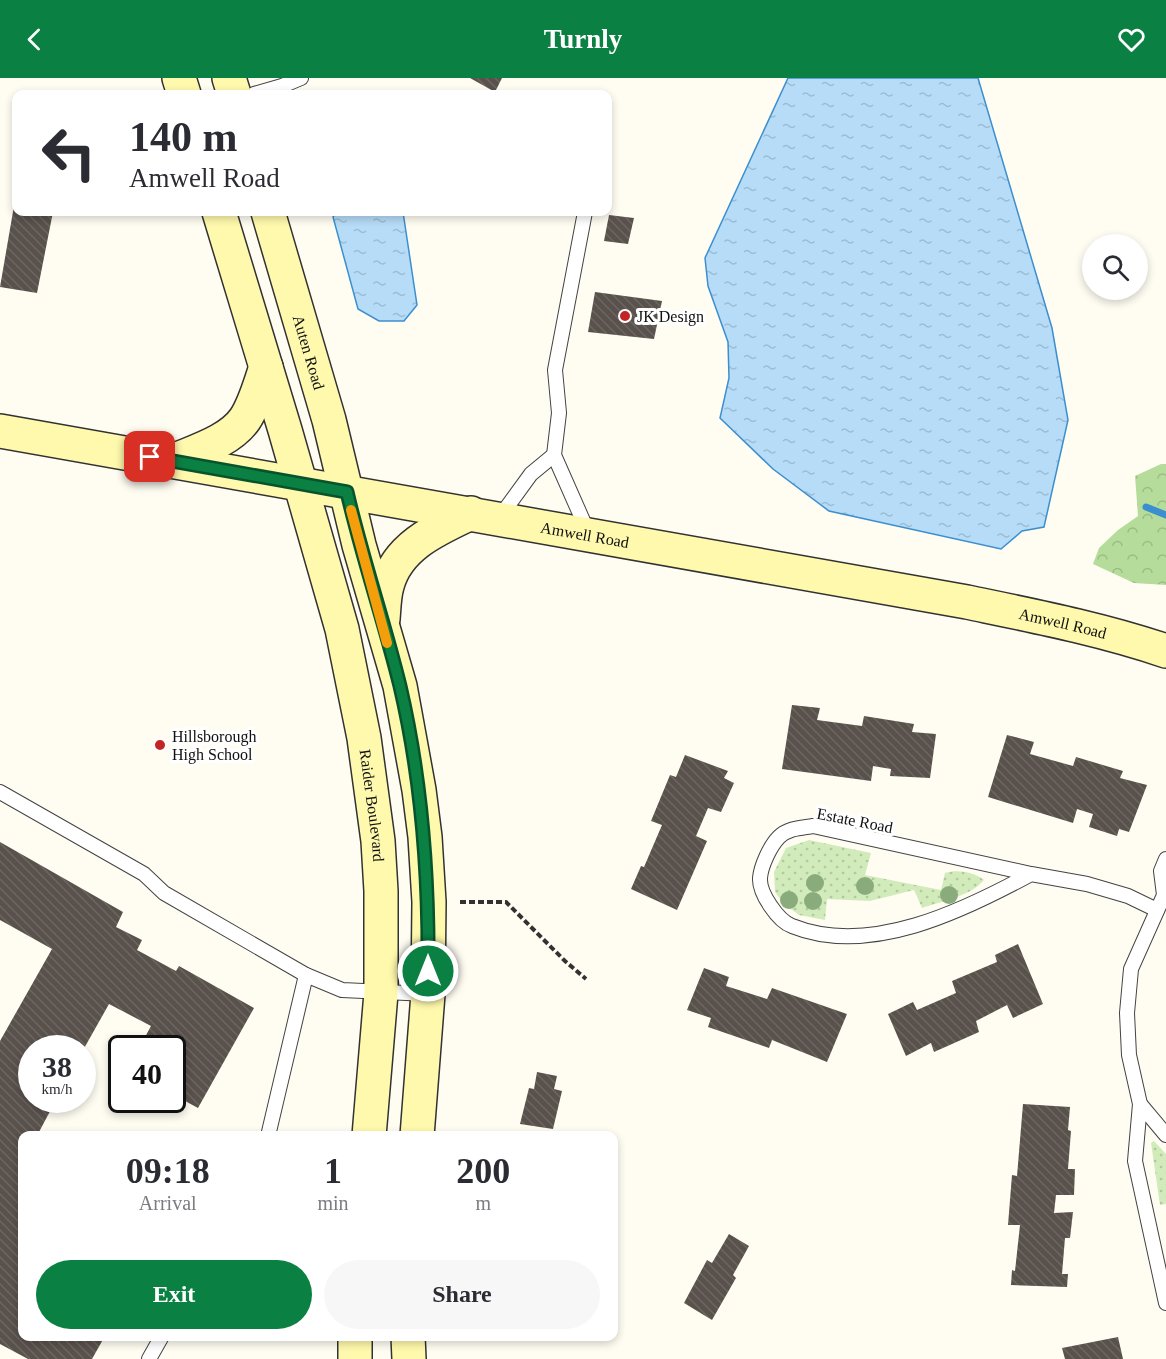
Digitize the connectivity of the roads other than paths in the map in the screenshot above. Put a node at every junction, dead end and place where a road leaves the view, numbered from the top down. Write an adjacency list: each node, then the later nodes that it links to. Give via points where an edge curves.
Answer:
1 (300, 78): 2 (lane)
2 (268, 90)
3 (220, 216): 6 (street)
4 (269, 216): 11 (street, Auten Road)
5 (584, 216): 8 (lane, via 555,369 559,413)
6 (266, 367): 9 (street, via 245,419 231,433); 10 (street)
7 (0, 431): 9 (street, Amwell Road)
8 (554, 455): 12 (lane); 13 (lane)
9 (173, 461): 10 (street, Amwell Road)
10 (300, 483): 11 (street, Amwell Road); 22 (street, Raider Boulevard, via 342,629 364,738 378,841)
11 (347, 492): 12 (street, Amwell Road); 14 (street)
12 (485, 516): 13 (street, Amwell Road); 14 (street, via 436,530 405,552 387,584)
13 (588, 534): 15 (street, Amwell Road, via 978,604)
14 (382, 624): 23 (street, via 400,686 425,837)
15 (1166, 651)
16 (0, 792): 21 (lane, via 144,874 164,893)
17 (1166, 859): 19 (lane, via 1161,871)
18 (1031, 874): 18 (lane, Estate Road, via 813,826 779,837 766,857 760,880 770,907 790,926 831,936 865,936 905,928 981,901); 20 (lane, Estate Road, via 1087,884 1128,896)
19 (1165, 895): 20 (lane)
20 (1157, 910): 24 (lane, via 1131,969 1127,1013 1129,1055)
21 (306, 975): 22 (lane, via 342,990); 25 (lane)
22 (381, 993): 23 (lane); 26 (street, Raider Boulevard)
23 (428, 994): 27 (street)
24 (1140, 1104): 28 (lane); 29 (lane, via 1135,1161)
25 (269, 1131)
26 (369, 1131)
27 (417, 1131)
28 (1166, 1135)
29 (1166, 1303)
30 (159, 1341): 33 (lane)
31 (355, 1341): 34 (street)
32 (408, 1341): 35 (street)
33 (149, 1359)
34 (355, 1359)
35 (409, 1359)

